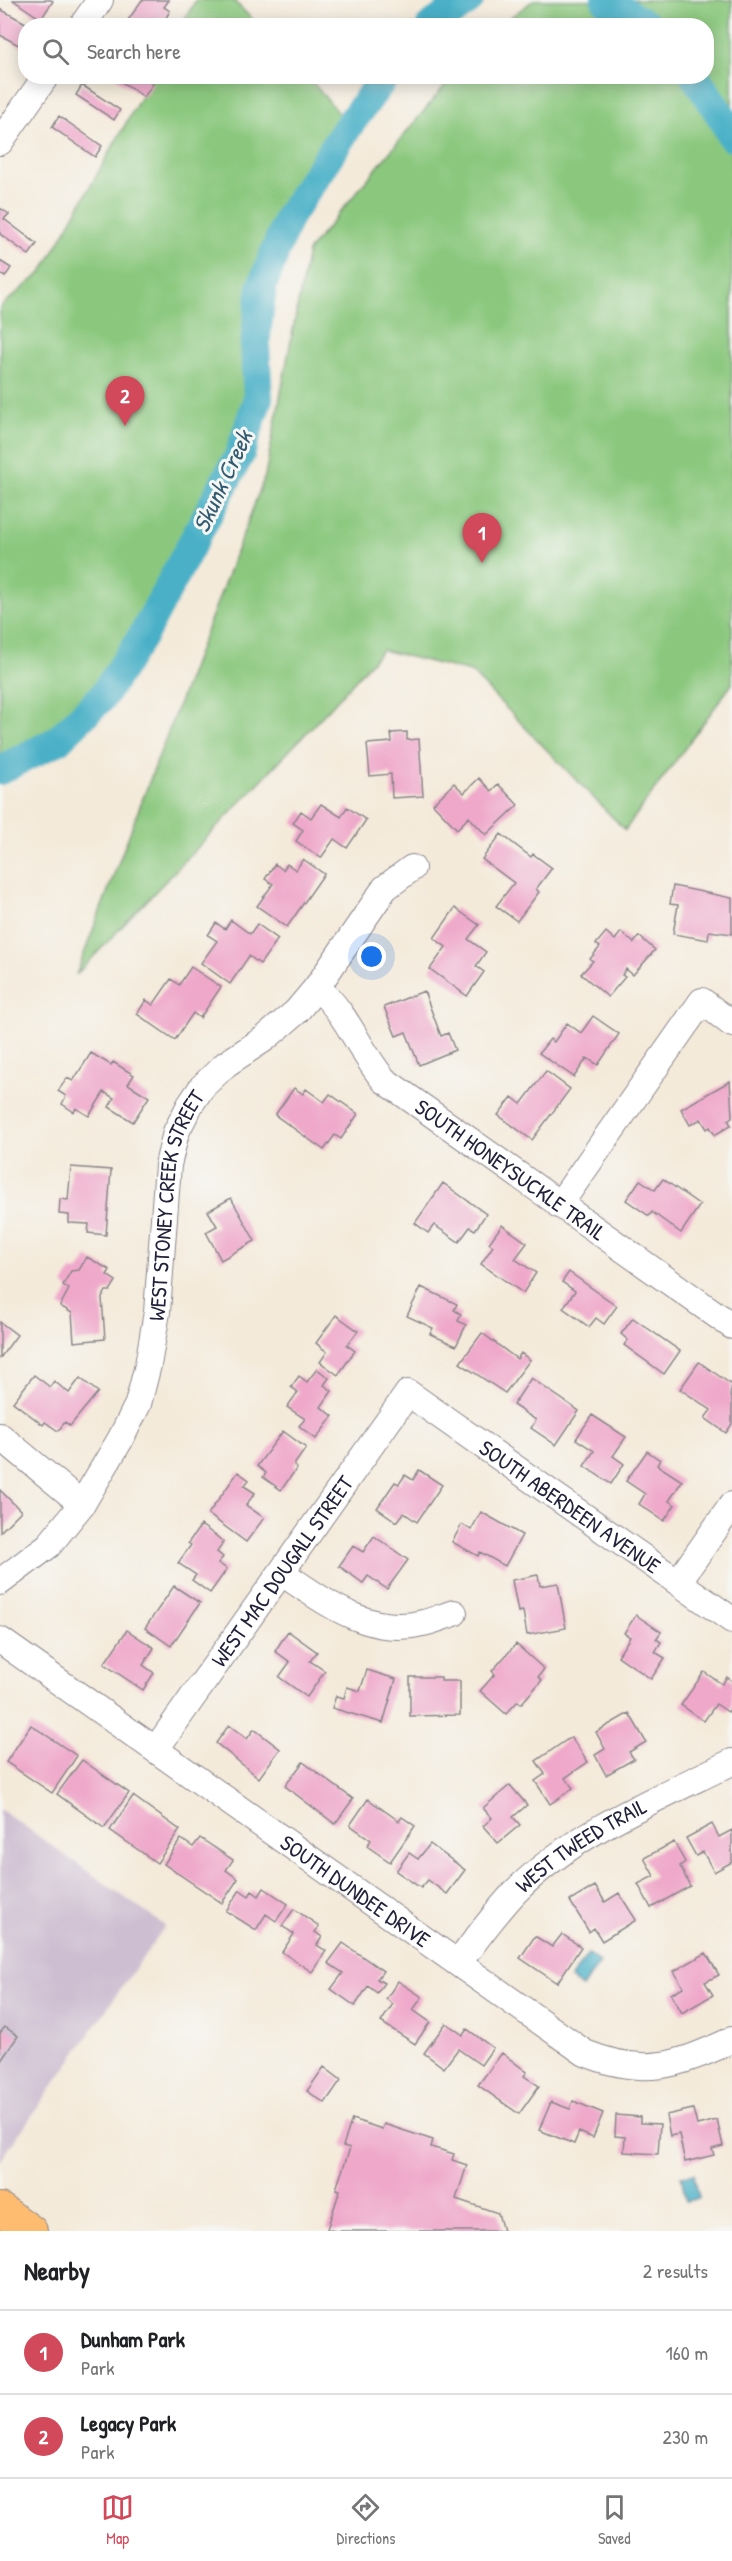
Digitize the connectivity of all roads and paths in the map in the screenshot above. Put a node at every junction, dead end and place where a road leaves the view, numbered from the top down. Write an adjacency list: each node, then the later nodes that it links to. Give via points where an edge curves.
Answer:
1 (100, 0): 2 (street)
2 (88, 18)
3 (40, 84): 4 (street)
4 (0, 142)
5 (412, 868): 6 (street, WEST STONEY CREEK STREET, via 385,888)
6 (317, 987): 8 (street, SOUTH HONEYSUCKLE TRAIL, via 346,1019 369,1062 384,1080); 12 (street, WEST STONEY CREEK STREET, via 296,1012 226,1064 202,1087 176,1132 168,1165 157,1312 148,1365 138,1404)
7 (732, 1024): 8 (street, via 702,1001)
8 (560, 1205): 9 (street, SOUTH HONEYSUCKLE TRAIL)
9 (732, 1326)
10 (408, 1393): 14 (street, WEST MAC DOUGALL STREET); 16 (street, SOUTH ABERDEEN AVENUE)
11 (0, 1436): 12 (street)
12 (82, 1504): 15 (street, WEST STONEY CREEK STREET, via 49,1545)
13 (732, 1505): 16 (street)
14 (282, 1573): 17 (street, via 338,1610 374,1624 406,1626); 20 (street, WEST MAC DOUGALL STREET)
15 (0, 1582)
16 (678, 1582): 18 (street, SOUTH ABERDEEN AVENUE)
17 (454, 1612)
18 (732, 1620)
19 (0, 1640): 20 (street, SOUTH DUNDEE DRIVE)
20 (156, 1749): 22 (street, SOUTH DUNDEE DRIVE)
21 (732, 1762): 22 (street, WEST TWEED TRAIL, via 555,1857 516,1892)
22 (459, 1962): 23 (street, SOUTH DUNDEE DRIVE, via 585,2053 604,2061 667,2066)
23 (732, 2040)
24 (0, 2209): 25 (main road)
25 (31, 2231)

